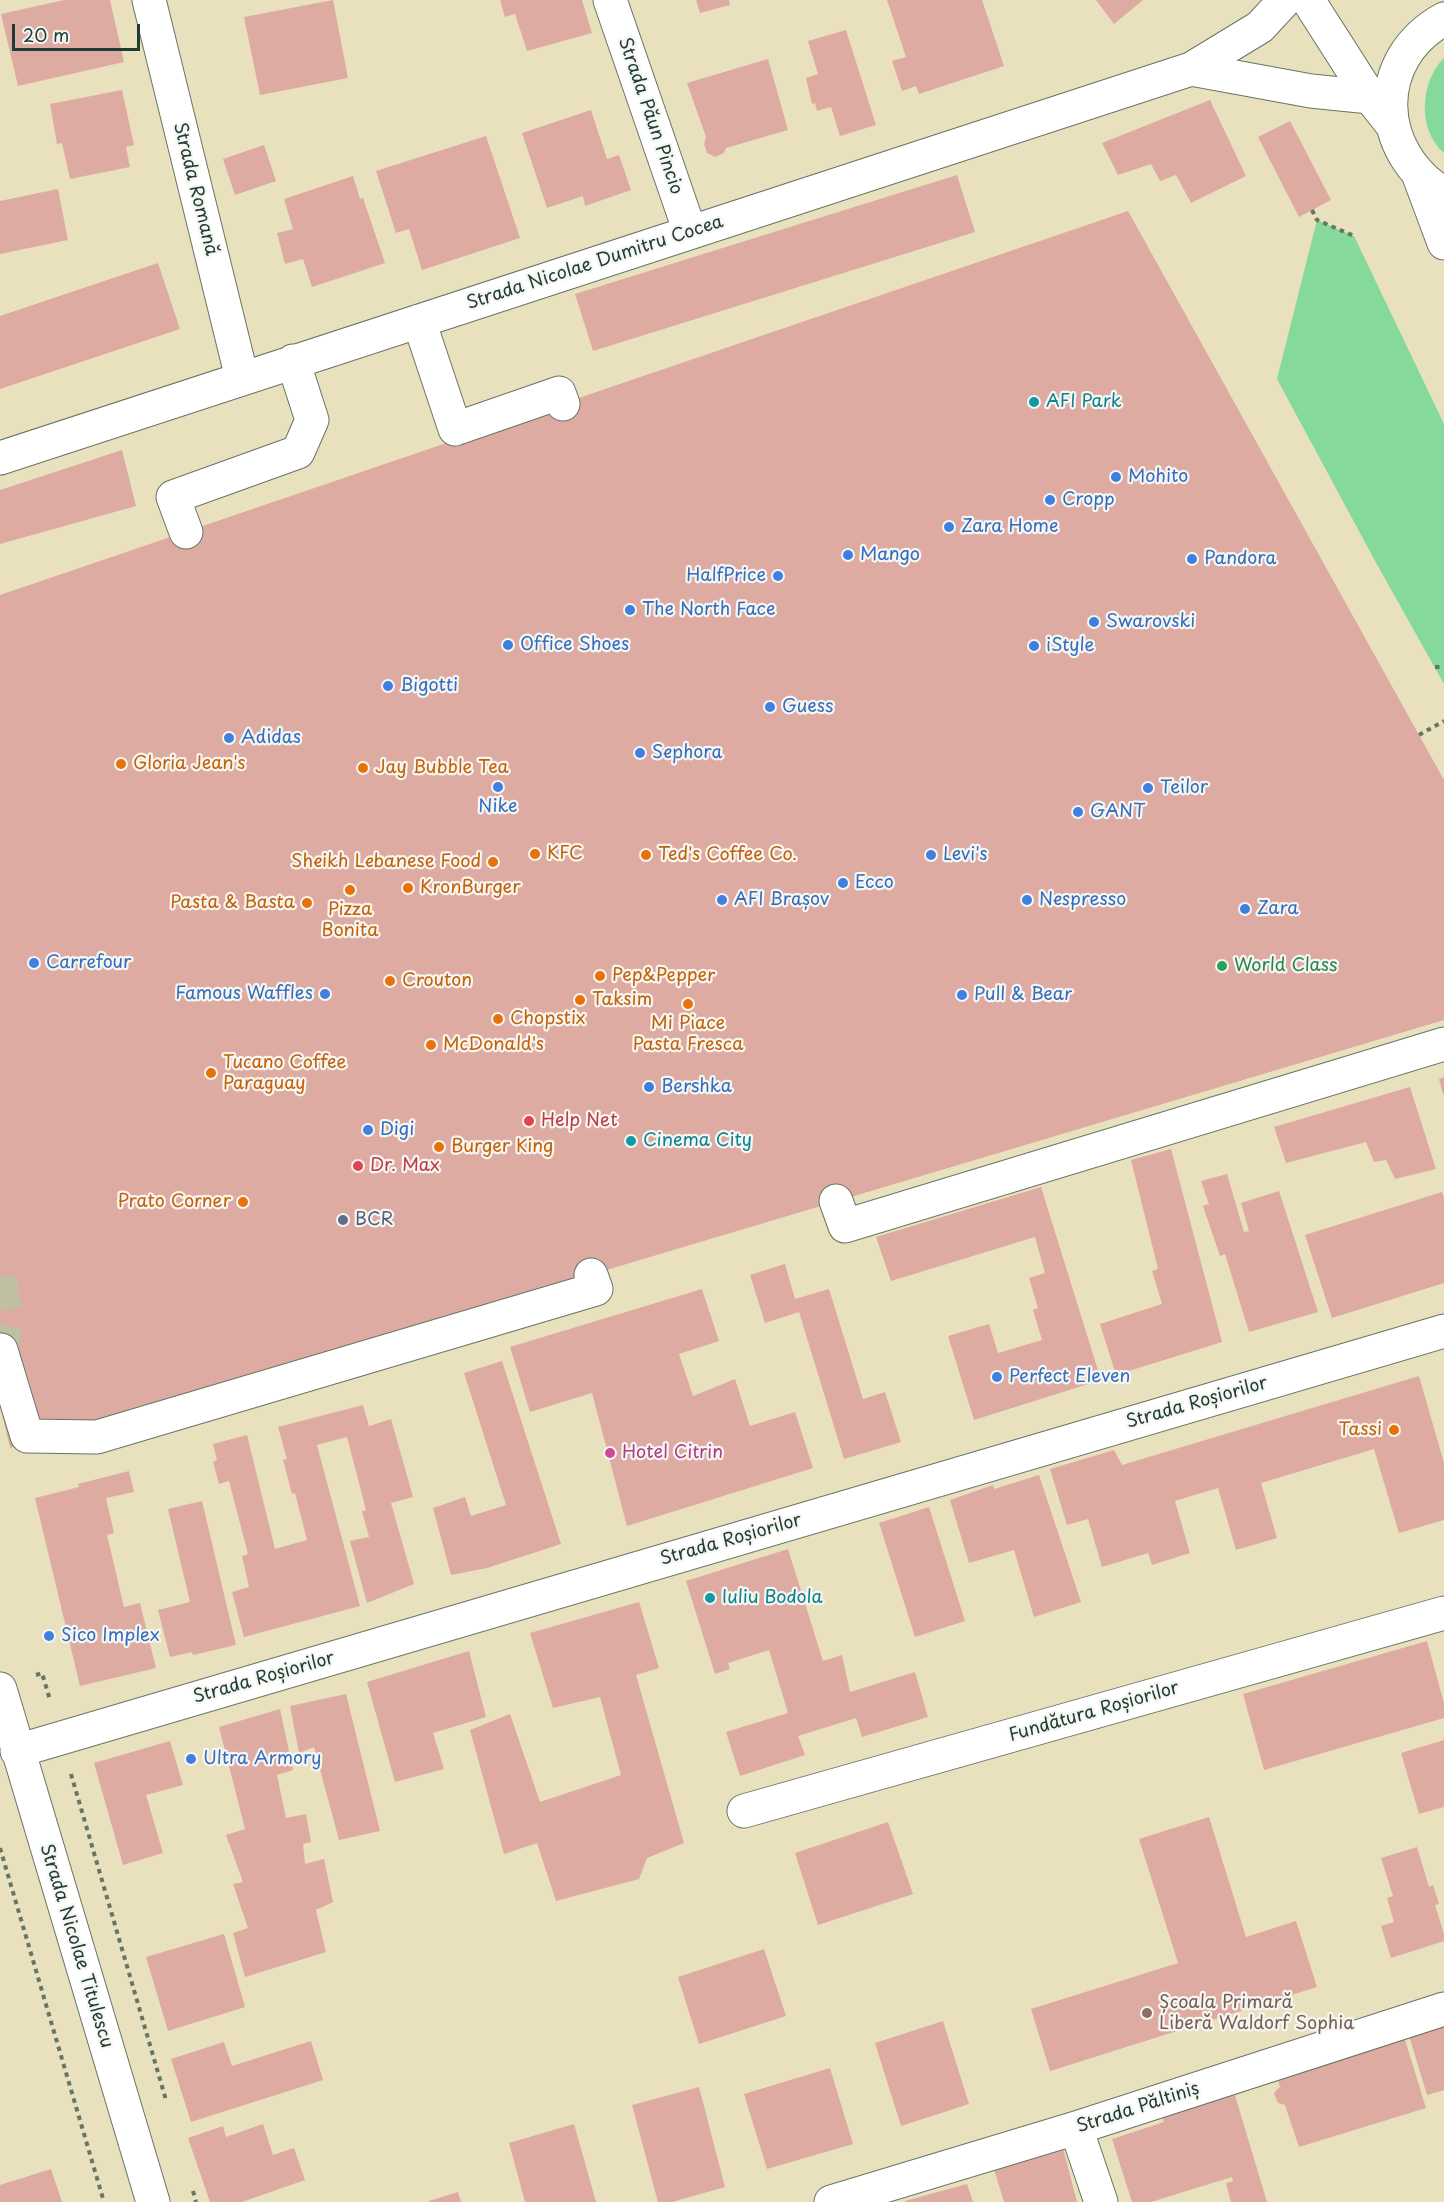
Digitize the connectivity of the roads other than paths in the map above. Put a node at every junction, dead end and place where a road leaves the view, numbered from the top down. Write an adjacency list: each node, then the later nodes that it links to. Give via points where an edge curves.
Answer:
1 (149, 0): 14 (street, Strada Romană)
2 (610, 0): 10 (street, Strada Păun Pincio)
3 (1285, 0): 6 (street, Strada Nicolae Dumitru Cocea, via 1260,27)
4 (1308, 0): 7 (street)
5 (1444, 19): 8 (street, via 1411,46 1397,70 1391,98)
6 (1191, 69): 7 (street, Strada Nicolae Dumitru Cocea, via 1311,91); 10 (street, Strada Nicolae Dumitru Cocea)
7 (1370, 97): 8 (street)
8 (1392, 126): 9 (street, via 1403,153)
9 (1432, 185): 11 (street)
10 (690, 232): 12 (street, Strada Nicolae Dumitru Cocea)
11 (1444, 243)
12 (419, 321): 13 (street, Strada Nicolae Dumitru Cocea); 15 (street, via 455,429 559,393)
13 (293, 361): 14 (street, Strada Nicolae Dumitru Cocea); 17 (street, via 312,420 298,452 173,497)
14 (242, 378): 16 (street, Strada Nicolae Dumitru Cocea)
15 (563, 404)
16 (0, 458)
17 (186, 532)
18 (1444, 1044): 19 (street, via 844,1226)
19 (836, 1201)
20 (591, 1275): 22 (street, via 596,1289 97,1437 27,1436)
21 (1444, 1331): 25 (street, Strada Roșiorilor)
22 (1, 1351)
23 (1444, 1613): 26 (street, Fundătura Roșiorilor)
24 (0, 1689): 25 (street, Strada Nicolae Titulescu)
25 (17, 1751): 29 (street, Strada Nicolae Titulescu)
26 (744, 1811)
27 (1444, 2009): 28 (street, Strada Păltiniș)
28 (1076, 2128): 30 (street, Strada Păltiniș); 31 (street)
29 (153, 2202)
30 (831, 2202)
31 (1101, 2202)

